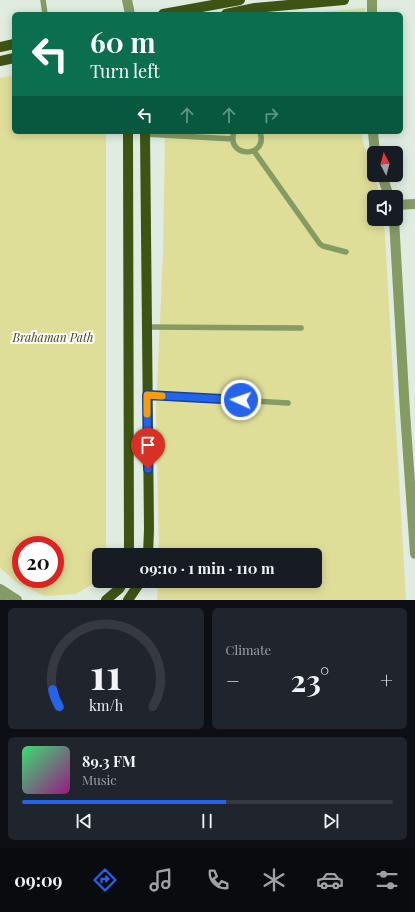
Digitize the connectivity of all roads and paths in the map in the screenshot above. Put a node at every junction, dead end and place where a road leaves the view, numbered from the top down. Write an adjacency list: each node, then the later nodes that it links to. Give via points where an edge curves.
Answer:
1 (43, 0): 7 (lane)
2 (127, 0): 8 (street)
3 (240, 0): 6 (main road)
4 (344, 0): 10 (main road)
5 (372, 0): 11 (street)
6 (206, 3): 9 (main road)
7 (45, 12)
8 (130, 12)
9 (171, 12)
10 (236, 12)
11 (372, 12)
12 (12, 44): 13 (main road)
13 (0, 47)
14 (12, 58): 15 (main road)
15 (0, 60)
16 (128, 134): 34 (main road)
17 (145, 134): 29 (main road)
18 (160, 134): 22 (lane)
19 (234, 134): 22 (lane)
20 (261, 134): 24 (lane, via 261,143)
21 (374, 134): 23 (street)
22 (233, 139): 24 (lane, via 240,151)
23 (375, 146)
24 (254, 150): 28 (lane, via 320,244)
25 (415, 204): 26 (street)
26 (403, 205)
27 (394, 226): 33 (street)
28 (346, 252)
29 (147, 327): 30 (lane); 31 (main road)
30 (301, 328)
31 (147, 395): 32 (lane); 35 (main road)
32 (288, 403)
33 (415, 533): 36 (street)
34 (129, 548)
35 (148, 548)
36 (415, 554)
37 (120, 588): 42 (main road)
38 (136, 588): 43 (main road)
39 (139, 588): 44 (main road)
40 (0, 589): 41 (street)
41 (17, 600)
42 (106, 600)
43 (128, 600)
44 (138, 600)

